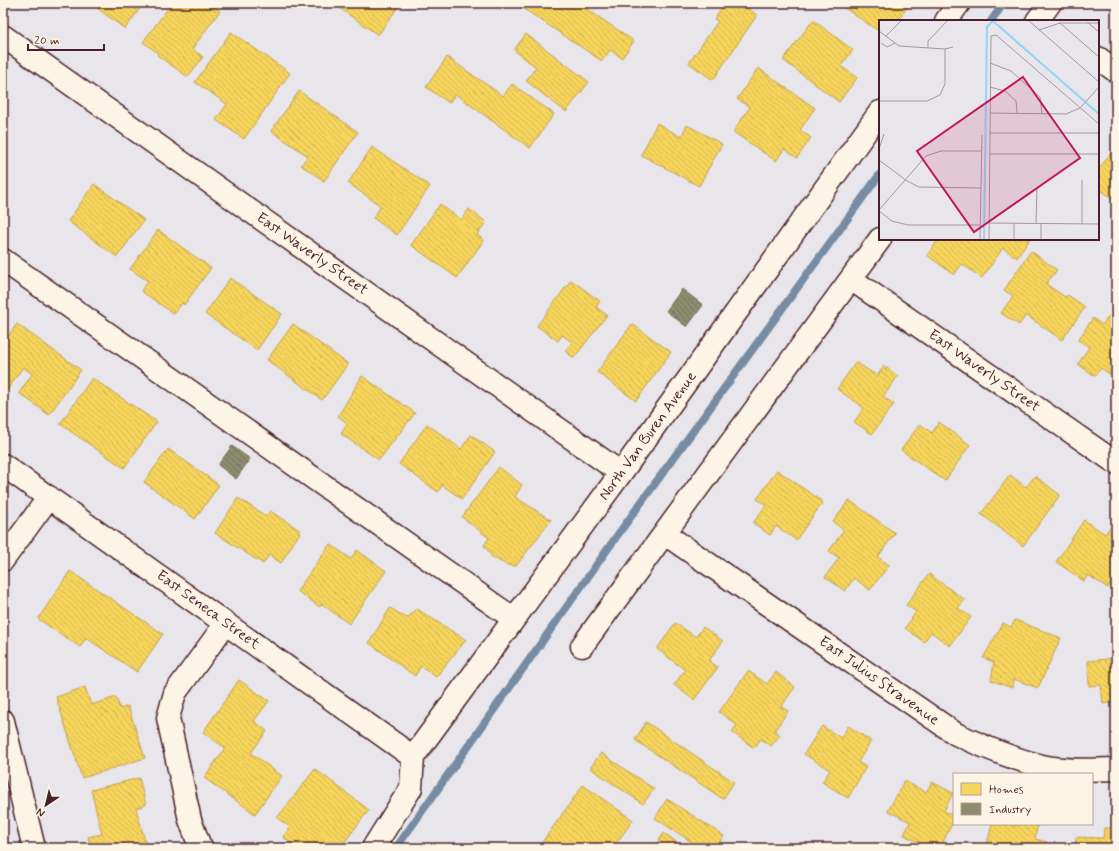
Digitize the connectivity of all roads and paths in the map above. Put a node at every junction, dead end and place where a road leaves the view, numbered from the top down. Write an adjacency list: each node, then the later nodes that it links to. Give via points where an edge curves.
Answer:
1 (959, 3): 2 (street)
2 (947, 20)
3 (3, 36): 12 (street, East Waverly Street)
4 (1099, 59): 5 (street)
5 (1116, 71)
6 (879, 113): 12 (street, North Van Buren Avenue)
7 (879, 240): 9 (street)
8 (3, 260): 16 (street)
9 (851, 278): 10 (street, East Waverly Street); 14 (street)
10 (1116, 463)
11 (3, 465): 13 (street, East Seneca Street)
12 (621, 473): 16 (street, North Van Buren Avenue)
13 (49, 497): 15 (street); 17 (street, East Seneca Street)
14 (665, 534): 18 (street); 21 (street, East Julius Stravenue, via 956,734 997,753 1043,766 1084,770)
15 (3, 560)
16 (514, 619): 20 (street, North Van Buren Avenue)
17 (226, 623): 20 (street, East Seneca Street); 23 (street, via 175,693 168,718 190,820)
18 (582, 646)
19 (3, 721): 22 (street)
20 (413, 757): 24 (street, via 411,788)
21 (1116, 769)
22 (34, 848)
23 (202, 848)
24 (373, 848)

